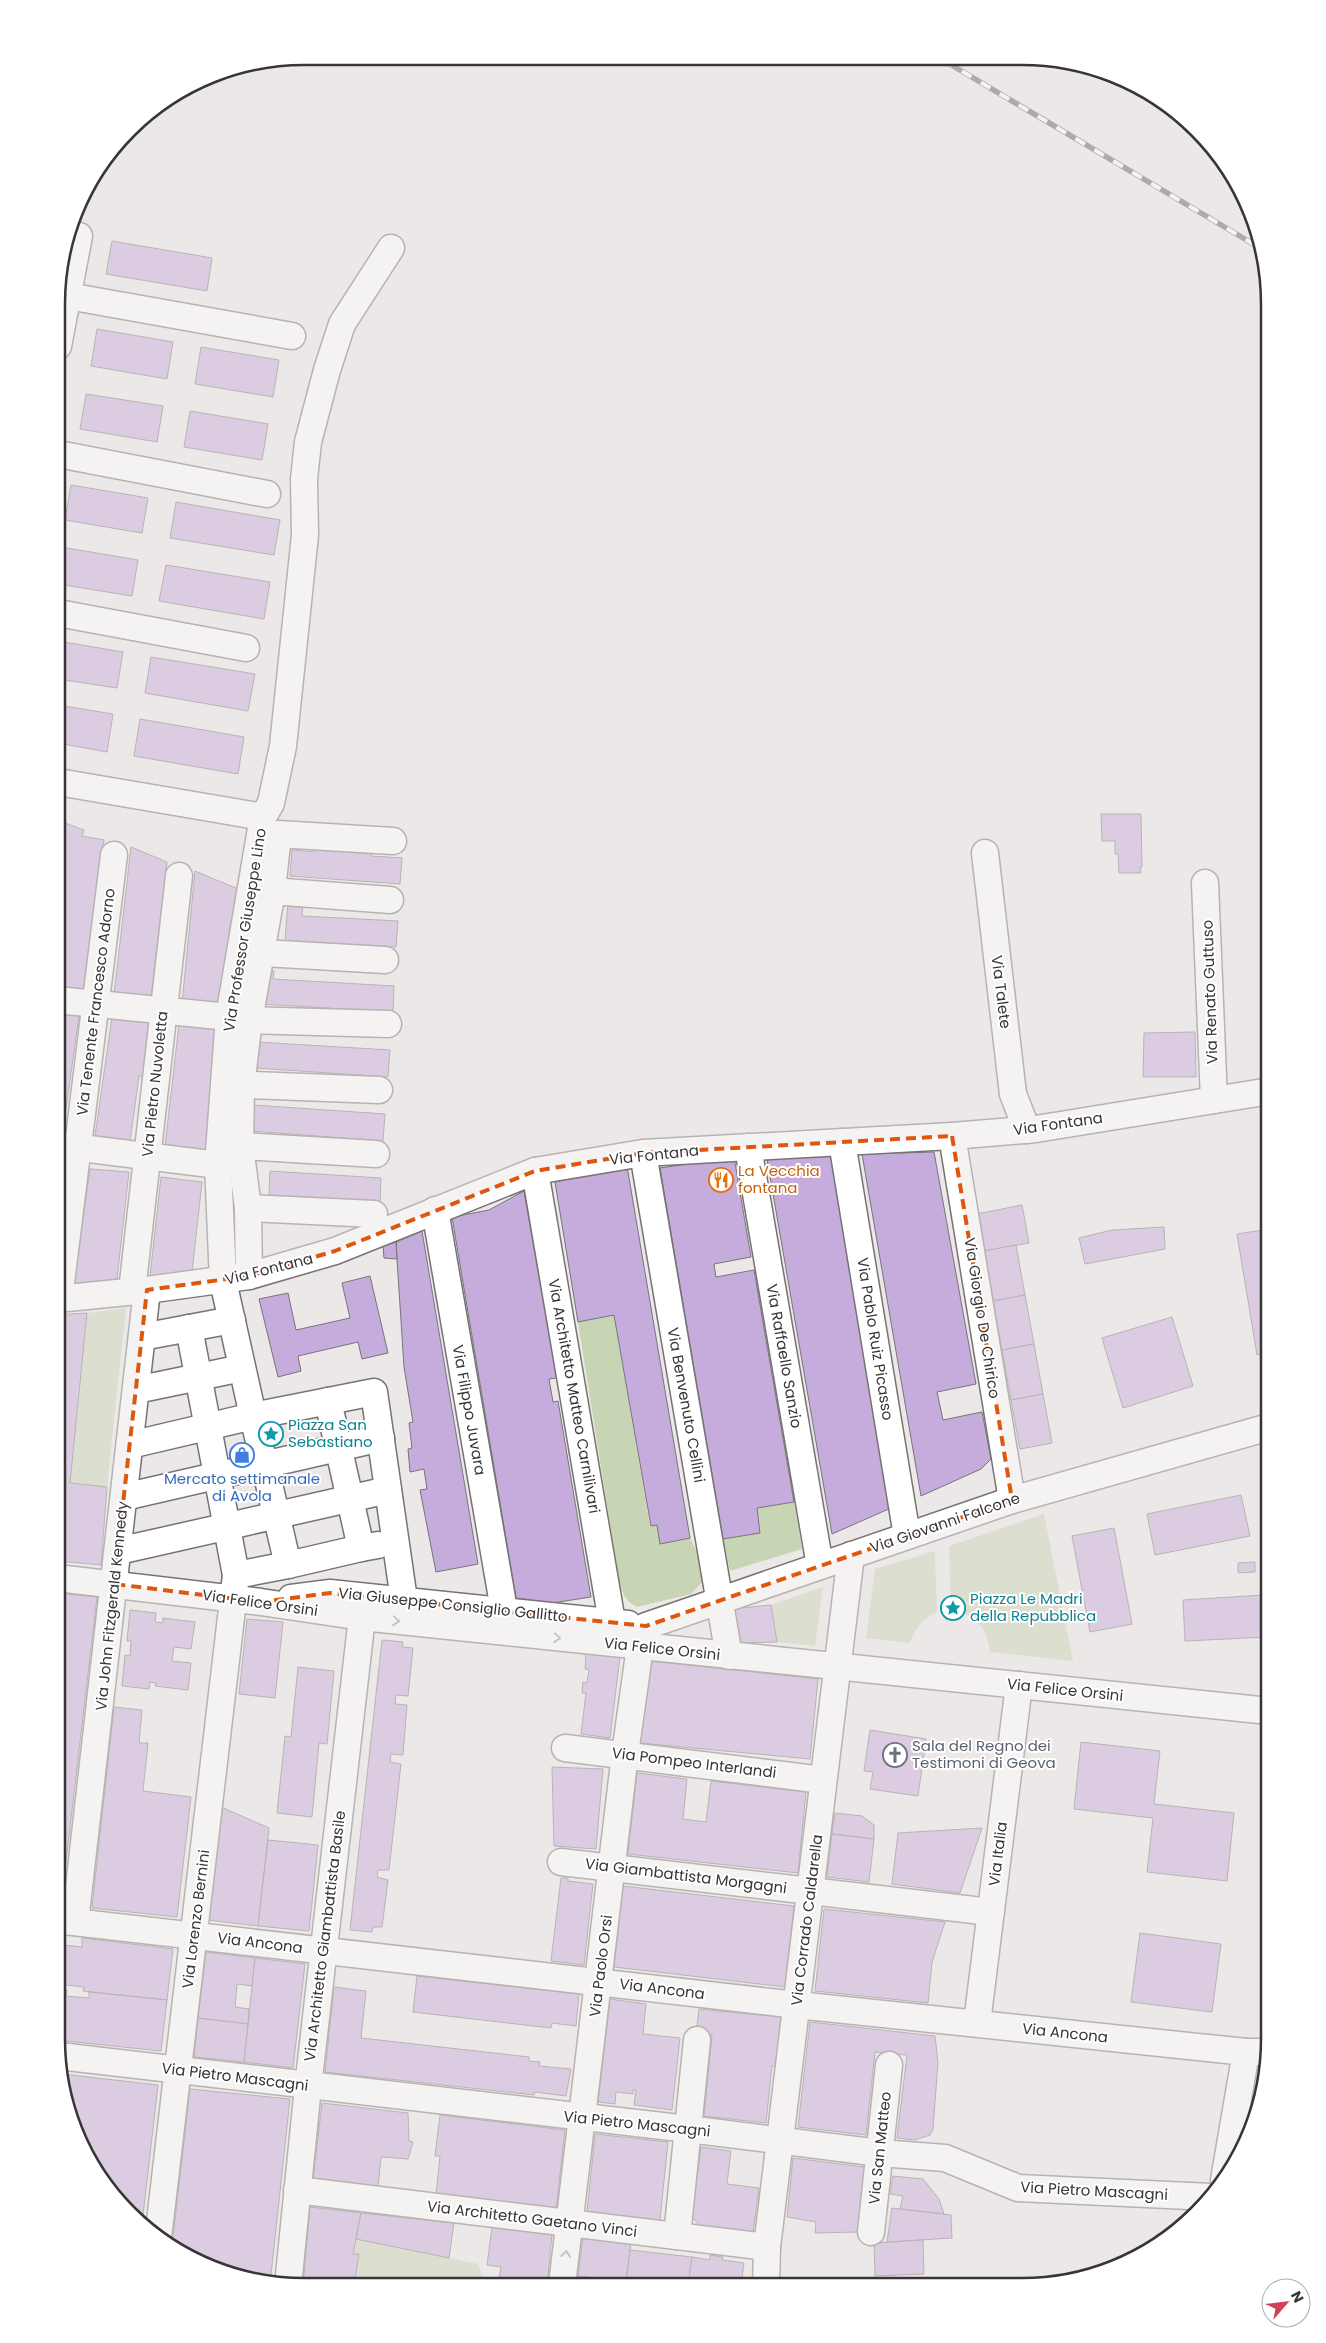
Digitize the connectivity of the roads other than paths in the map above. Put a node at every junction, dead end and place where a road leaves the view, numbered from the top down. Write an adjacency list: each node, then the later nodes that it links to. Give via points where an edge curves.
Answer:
1 (79, 236): 3 (street)
2 (391, 248): 11 (street, Via Professor Giuseppe Lino, via 342,324 308,442 304,479 305,535 283,746 271,803)
3 (68, 296): 4 (street); 5 (street)
4 (65, 311)
5 (292, 336)
6 (65, 455): 7 (street)
7 (267, 494)
8 (65, 614): 9 (street)
9 (246, 648)
10 (65, 783): 11 (street)
11 (263, 818): 19 (street, Via Professor Giuseppe Lino)
12 (393, 841): 17 (street, via 278,834)
13 (985, 852): 30 (street, Via Talete, via 1014,1094)
14 (114, 854): 22 (street, Via Tenente Francesco Adorno)
15 (179, 876): 23 (street, Via Pietro Nuvoletta)
16 (1205, 884): 29 (street, Via Renato Guttuso)
17 (272, 891): 18 (street); 19 (street)
18 (390, 900)
19 (250, 952): 20 (street); 24 (street, Via Professor Giuseppe Lino)
20 (385, 960)
21 (65, 1001): 22 (street)
22 (95, 1004): 23 (street); 33 (street, Via Tenente Francesco Adorno)
23 (164, 1009): 24 (street); 38 (street, Via Pietro Nuvoletta)
24 (239, 1019): 25 (street); 26 (street, Via Professor Giuseppe Lino)
25 (388, 1024)
26 (233, 1085): 27 (street); 34 (street); 39 (street, Via Professor Giuseppe Lino)
27 (378, 1090)
28 (1261, 1092): 29 (street, Via Fontana)
29 (1214, 1100): 30 (street, Via Fontana)
30 (1027, 1130): 31 (street, Via Fontana)
31 (952, 1136): 32 (street, Via Fontana); 67 (street, Via Giorgio De Chirico)
32 (842, 1142): 35 (street, Via Fontana); 70 (street, Via Pablo Ruiz Picasso)
33 (68, 1146): 38 (street); 41 (street, Via Tenente Francesco Adorno)
34 (240, 1146): 37 (street); 42 (street)
35 (748, 1147): 36 (street, Via Fontana); 76 (street, Via Raffaello Sanzio)
36 (642, 1153): 40 (street, Via Fontana); 81 (street, Via Benvenuto Cellini)
37 (376, 1154)
38 (147, 1156): 39 (street); 47 (street, Via Pietro Nuvoletta)
39 (218, 1165): 46 (street, Via Professor Giuseppe Lino)
40 (535, 1171): 43 (street, Via Fontana); 85 (street, Via Architetto Matteo Carnilivari)
41 (65, 1192)
42 (248, 1208): 44 (street); 45 (street)
43 (435, 1210): 45 (street, Via Fontana, via 335,1252); 83 (street, Via Filippo Juvara)
44 (374, 1214)
45 (249, 1276): 46 (street, Via Fontana)
46 (223, 1281): 47 (street, Via Fontana); 49 (street, Via Professor Giuseppe Lino)
47 (140, 1291): 48 (street, Via Fontana); 51 (street, Via John Fitzgerald Kennedy)
48 (65, 1298)
49 (232, 1320): 50 (street); 52 (street, Via Professor Giuseppe Lino)
50 (190, 1328): 51 (street); 53 (street, Via Lorenzo Bernini)
51 (142, 1337): 54 (street, Via John Fitzgerald Kennedy)
52 (242, 1368): 53 (street); 56 (street, Via Professor Giuseppe Lino)
53 (199, 1377): 54 (street); 57 (street, Via Lorenzo Bernini)
54 (136, 1390): 60 (street, Via John Fitzgerald Kennedy)
55 (328, 1401): 56 (street); 59 (street, via 374,1392); 61 (street)
56 (254, 1416): 57 (street); 62 (street, Via Professor Giuseppe Lino)
57 (208, 1427): 60 (street); 63 (street, Via Lorenzo Bernini)
58 (1261, 1430): 67 (street, Via Giovanni Falcone)
59 (380, 1438): 61 (street); 64 (street)
60 (130, 1445): 65 (street, Via John Fitzgerald Kennedy)
61 (339, 1448): 62 (street); 66 (street)
62 (265, 1465): 63 (street); 68 (street, Via Professor Giuseppe Lino)
63 (217, 1475): 65 (street); 69 (street, Via Lorenzo Bernini)
64 (388, 1490): 66 (street); 71 (street)
65 (124, 1496): 73 (street, Via John Fitzgerald Kennedy)
66 (350, 1498): 68 (street); 72 (street)
67 (1012, 1500): 70 (street, Via Giovanni Falcone)
68 (277, 1515): 69 (street); 75 (street, Via Professor Giuseppe Lino)
69 (226, 1526): 73 (street); 79 (street, Via Lorenzo Bernini)
70 (907, 1536): 74 (street, Via Giovanni Falcone)
71 (396, 1541): 72 (street); 80 (street)
72 (361, 1548): 75 (street)
73 (118, 1551): 78 (street, Via John Fitzgerald Kennedy)
74 (851, 1555): 76 (street, Via Giovanni Falcone); 88 (street, Via Corrado Caldarella)
75 (288, 1565): 79 (street)
76 (820, 1566): 81 (street, Via Giovanni Falcone)
77 (65, 1579): 78 (street, Via Felice Orsini)
78 (114, 1584): 79 (street, Via Felice Orsini); 98 (street, Via John Fitzgerald Kennedy)
79 (234, 1587): 82 (street, Via Felice Orsini); 99 (street, Via Lorenzo Bernini)
80 (404, 1600): 82 (street, Via Giuseppe Consiglio Gallitto, via 330,1593); 83 (street, Via Giuseppe Consiglio Gallitto)
81 (720, 1601): 86 (street, Via Giovanni Falcone); 87 (street, Via Benvenuto Cellini)
82 (261, 1602): 84 (street, Via Felice Orsini)
83 (504, 1610): 85 (street, Via Giuseppe Consiglio Gallitto)
84 (362, 1617): 86 (street, Via Felice Orsini, one-way to 86); 100 (street, Via Architetto Giambattista Basile)
85 (612, 1622): 86 (street, Via Giuseppe Consiglio Gallitto)
86 (643, 1637): 87 (street, Via Felice Orsini); 92 (street, Via Paolo Orsi)
87 (729, 1656): 88 (street, Via Felice Orsini)
88 (837, 1666): 89 (street, Via Felice Orsini); 93 (street, Via Corrado Caldarella)
89 (1019, 1685): 90 (street, Via Felice Orsini); 97 (street, Via Italia)
90 (1261, 1710)
91 (565, 1748): 92 (street, Via Pompeo Interlandi)
92 (625, 1754): 93 (street, Via Pompeo Interlandi); 95 (street, Via Paolo Orsi)
93 (823, 1780): 96 (street, Via Corrado Caldarella)
94 (561, 1862): 95 (street, Via Giambattista Morgagni)
95 (613, 1867): 96 (street, Via Giambattista Morgagni); 101 (street, Via Paolo Orsi)
96 (810, 1891): 97 (street, Via Giambattista Morgagni); 102 (street, Via Corrado Caldarella)
97 (991, 1912): 103 (street, Via Italia)
98 (66, 1921): 99 (street, Via Ancona)
99 (194, 1935): 100 (street, Via Ancona); 108 (street, Via Lorenzo Bernini)
100 (324, 1950): 101 (street, Via Ancona); 109 (street, Via Architetto Giambattista Basile)
101 (599, 1982): 102 (street, Via Ancona); 110 (street, Via Paolo Orsi)
102 (797, 2005): 103 (street, Via Ancona); 112 (street, Via Corrado Caldarella)
103 (977, 2023): 105 (street, Via Ancona)
104 (697, 2040): 111 (street)
105 (1258, 2052): 114 (street)
106 (66, 2057): 108 (street, Via Pietro Mascagni)
107 (888, 2065): 113 (street, Via San Matteo)
108 (178, 2070): 109 (street, Via Pietro Mascagni); 118 (street, Via Lorenzo Bernini)
109 (308, 2086): 110 (street, Via Pietro Mascagni); 115 (street, Via Architetto Giambattista Basile)
110 (583, 2118): 111 (street, Via Pietro Mascagni); 117 (street, Via Paolo Orsi)
111 (688, 2128): 112 (street, Via Pietro Mascagni); 120 (street)
112 (781, 2141): 113 (street, Via Pietro Mascagni); 121 (street, Via Corrado Caldarella)
113 (880, 2153): 116 (street, Via Pietro Mascagni, via 945,2158 1018,2188); 119 (street, Via San Matteo)
114 (1231, 2155)
115 (297, 2190): 117 (street, Via Architetto Gaetano Vinci); 122 (street, Via Architetto Giambattista Basile)
116 (1202, 2197)
117 (570, 2223): 120 (street, Via Architetto Gaetano Vinci); 123 (street, Via Paolo Orsi, one-way to 117)
118 (159, 2229)
119 (871, 2232)
120 (677, 2236): 121 (street, Via Architetto Gaetano Vinci)
121 (767, 2247): 124 (street, Via Corrado Caldarella)
122 (289, 2277)
123 (563, 2278)
124 (766, 2278)

